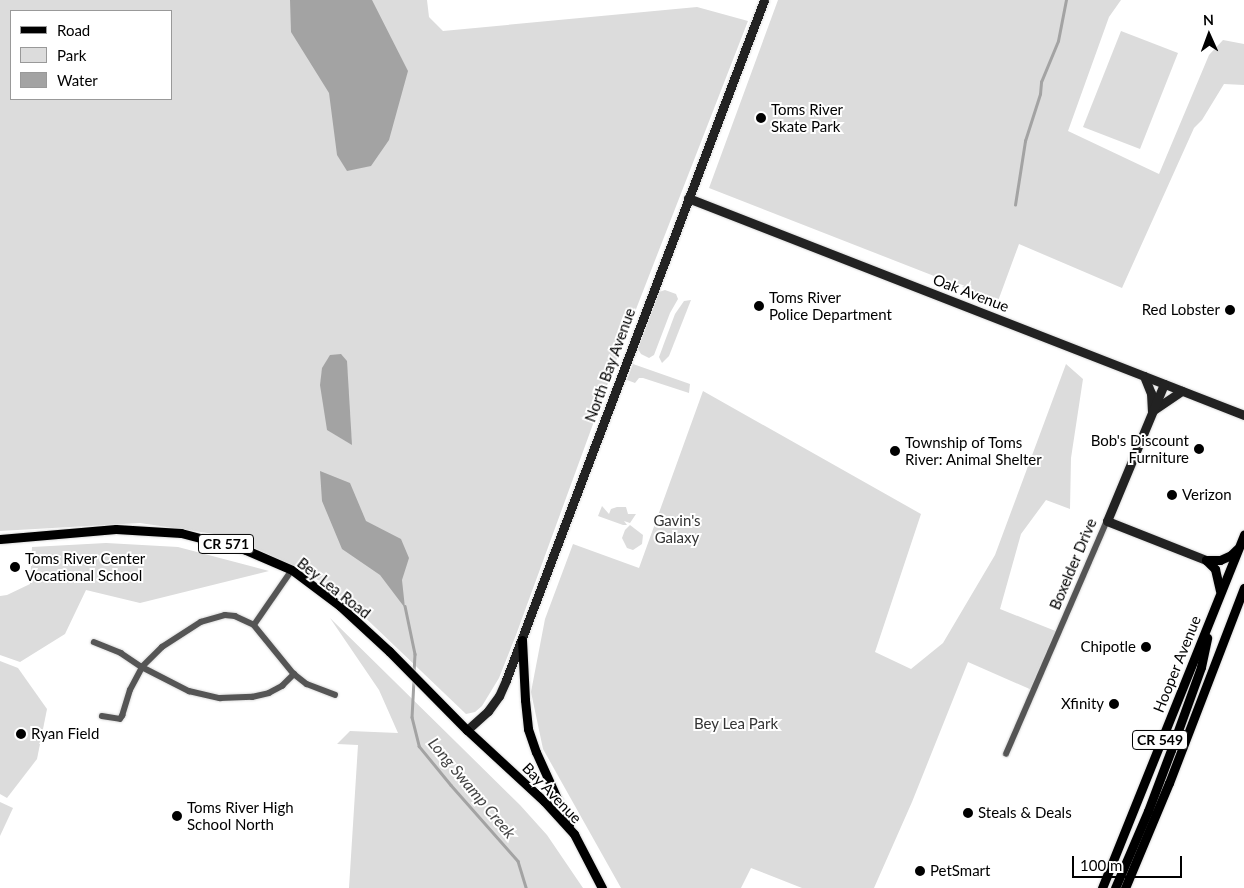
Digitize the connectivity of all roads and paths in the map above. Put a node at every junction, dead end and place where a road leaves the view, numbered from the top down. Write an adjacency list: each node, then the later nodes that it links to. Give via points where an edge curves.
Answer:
1 (764, 0): 2 (street, North Bay Avenue)
2 (688, 198): 3 (street, Oak Avenue); 18 (street, North Bay Avenue)
3 (1144, 376): 4 (street, Oak Avenue); 6 (street, via 1151,393)
4 (1164, 384): 5 (street, Oak Avenue); 6 (street, Boxelder Drive)
5 (1182, 391): 6 (street); 7 (street, Oak Avenue)
6 (1152, 410): 8 (street, Boxelder Drive)
7 (1244, 415)
8 (1107, 521): 12 (street); 25 (street, Boxelder Drive)
9 (1244, 534): 11 (main road, Hooper Avenue / CR 549)
10 (0, 539): 13 (main road, Bey Lea Road / CR 571, via 116,529 181,533 246,550)
11 (1239, 546): 12 (main road, via 1220,560); 15 (main road, Hooper Avenue / CR 549)
12 (1206, 560): 15 (main road, via 1215,569)
13 (292, 570): 17 (street); 24 (main road, Bey Lea Road / CR 571, via 340,606)
14 (1244, 588): 30 (main road, CR 549, via 1173,774)
15 (1221, 593): 16 (main road, Hooper Avenue / CR 549)
16 (1211, 618): 28 (main road, Hooper Avenue / CR 549); 29 (main road, via 1201,667 1148,811)
17 (254, 625): 20 (street, via 235,616 210,618 175,638); 21 (street)
18 (522, 640): 24 (street, North Bay Avenue, via 499,696); 26 (main road, via 528,729)
19 (94, 642): 20 (street, via 121,653)
20 (142, 667): 21 (street, via 189,690 220,698 269,693); 23 (street, via 120,719)
21 (294, 674): 22 (street, via 307,684)
22 (335, 695)
23 (102, 716)
24 (467, 730): 26 (main road, Bay Avenue / CR 571, via 544,801)
25 (1006, 754)
26 (574, 834): 27 (main road, Bay Avenue / CR 571)
27 (602, 888)
28 (1102, 888)
29 (1114, 888)
30 (1125, 888)

